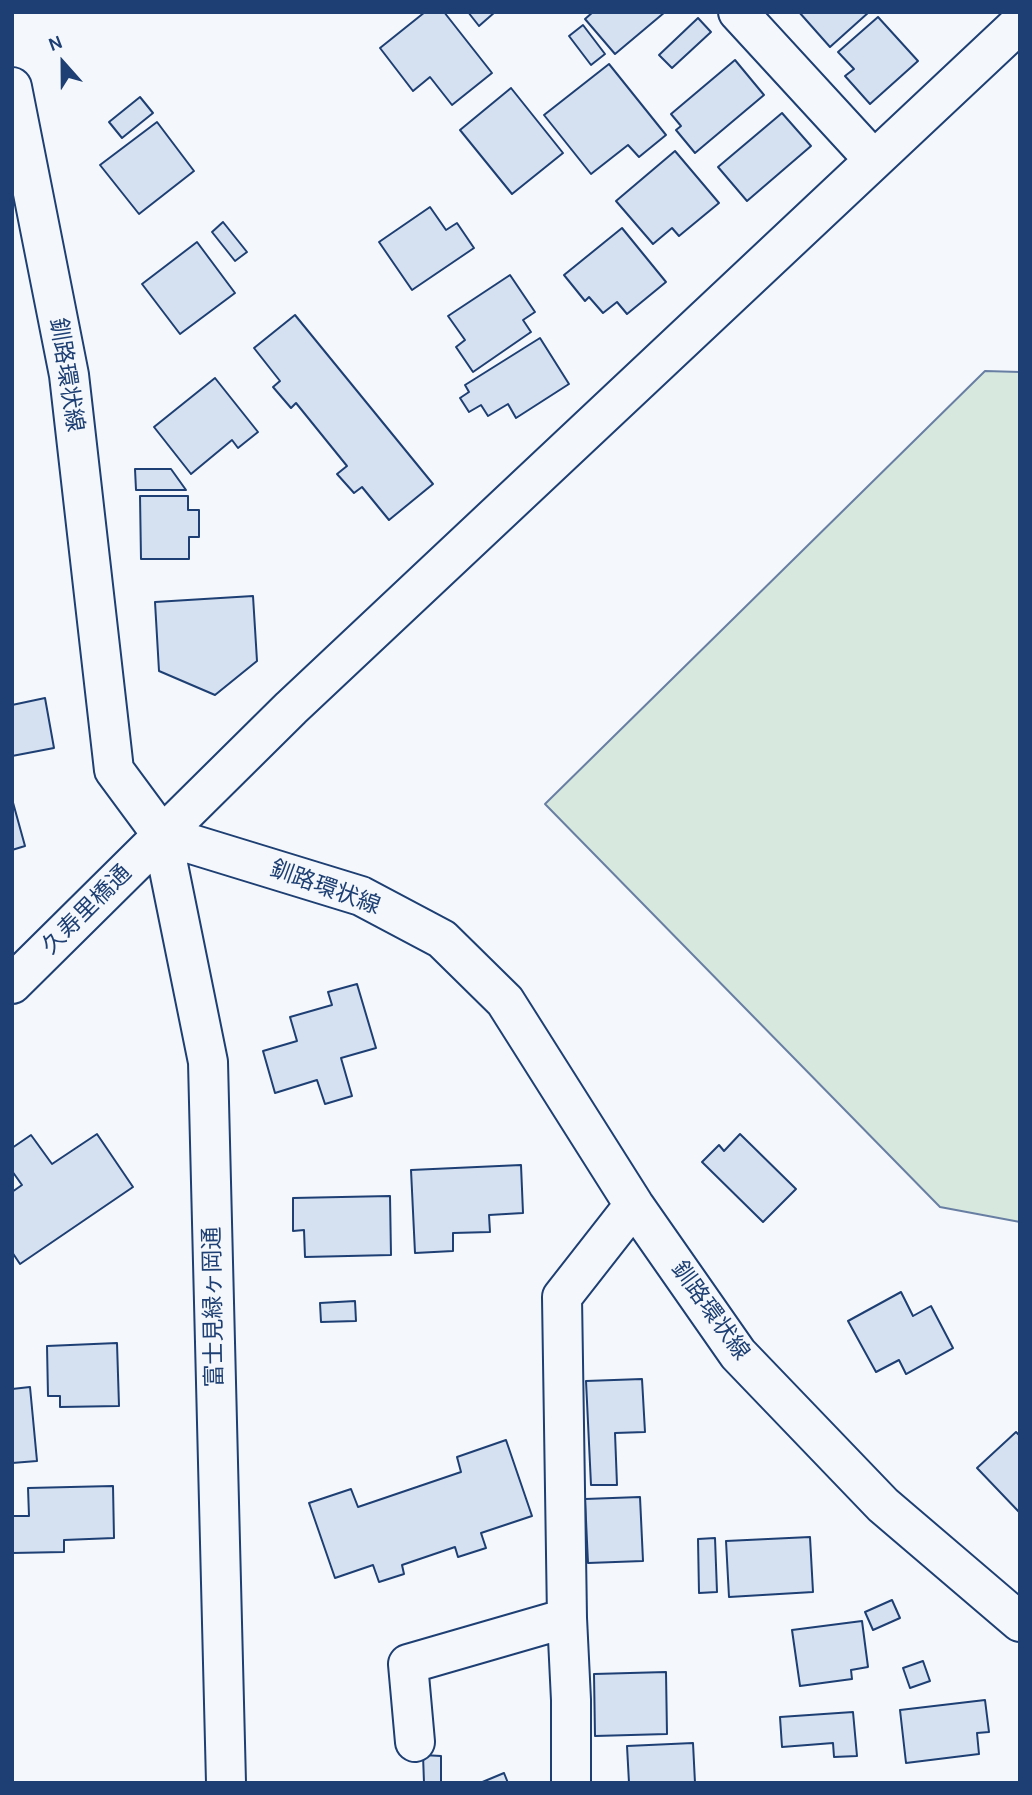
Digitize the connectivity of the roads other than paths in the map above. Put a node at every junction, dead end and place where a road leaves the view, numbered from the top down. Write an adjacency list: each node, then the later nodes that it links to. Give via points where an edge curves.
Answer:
1 (738, 12): 4 (street)
2 (1020, 23): 4 (street, 久寿里橋通)
3 (12, 87): 5 (street, 釧路環状線, via 69,375 114,769)
4 (874, 160): 5 (street, 久寿里橋通)
5 (162, 835): 6 (street, 久寿里橋通); 7 (street, 釧路環状線, via 362,896 442,939 505,1001); 11 (street, 富士見緑ヶ岡通, via 208,1062)
6 (12, 984)
7 (634, 1205): 8 (street, via 562,1297); 9 (street, 釧路環状線, via 738,1354 883,1505)
8 (567, 1618): 10 (street, via 408,1664); 12 (street)
9 (1020, 1622)
10 (415, 1742)
11 (226, 1783)
12 (571, 1783)

